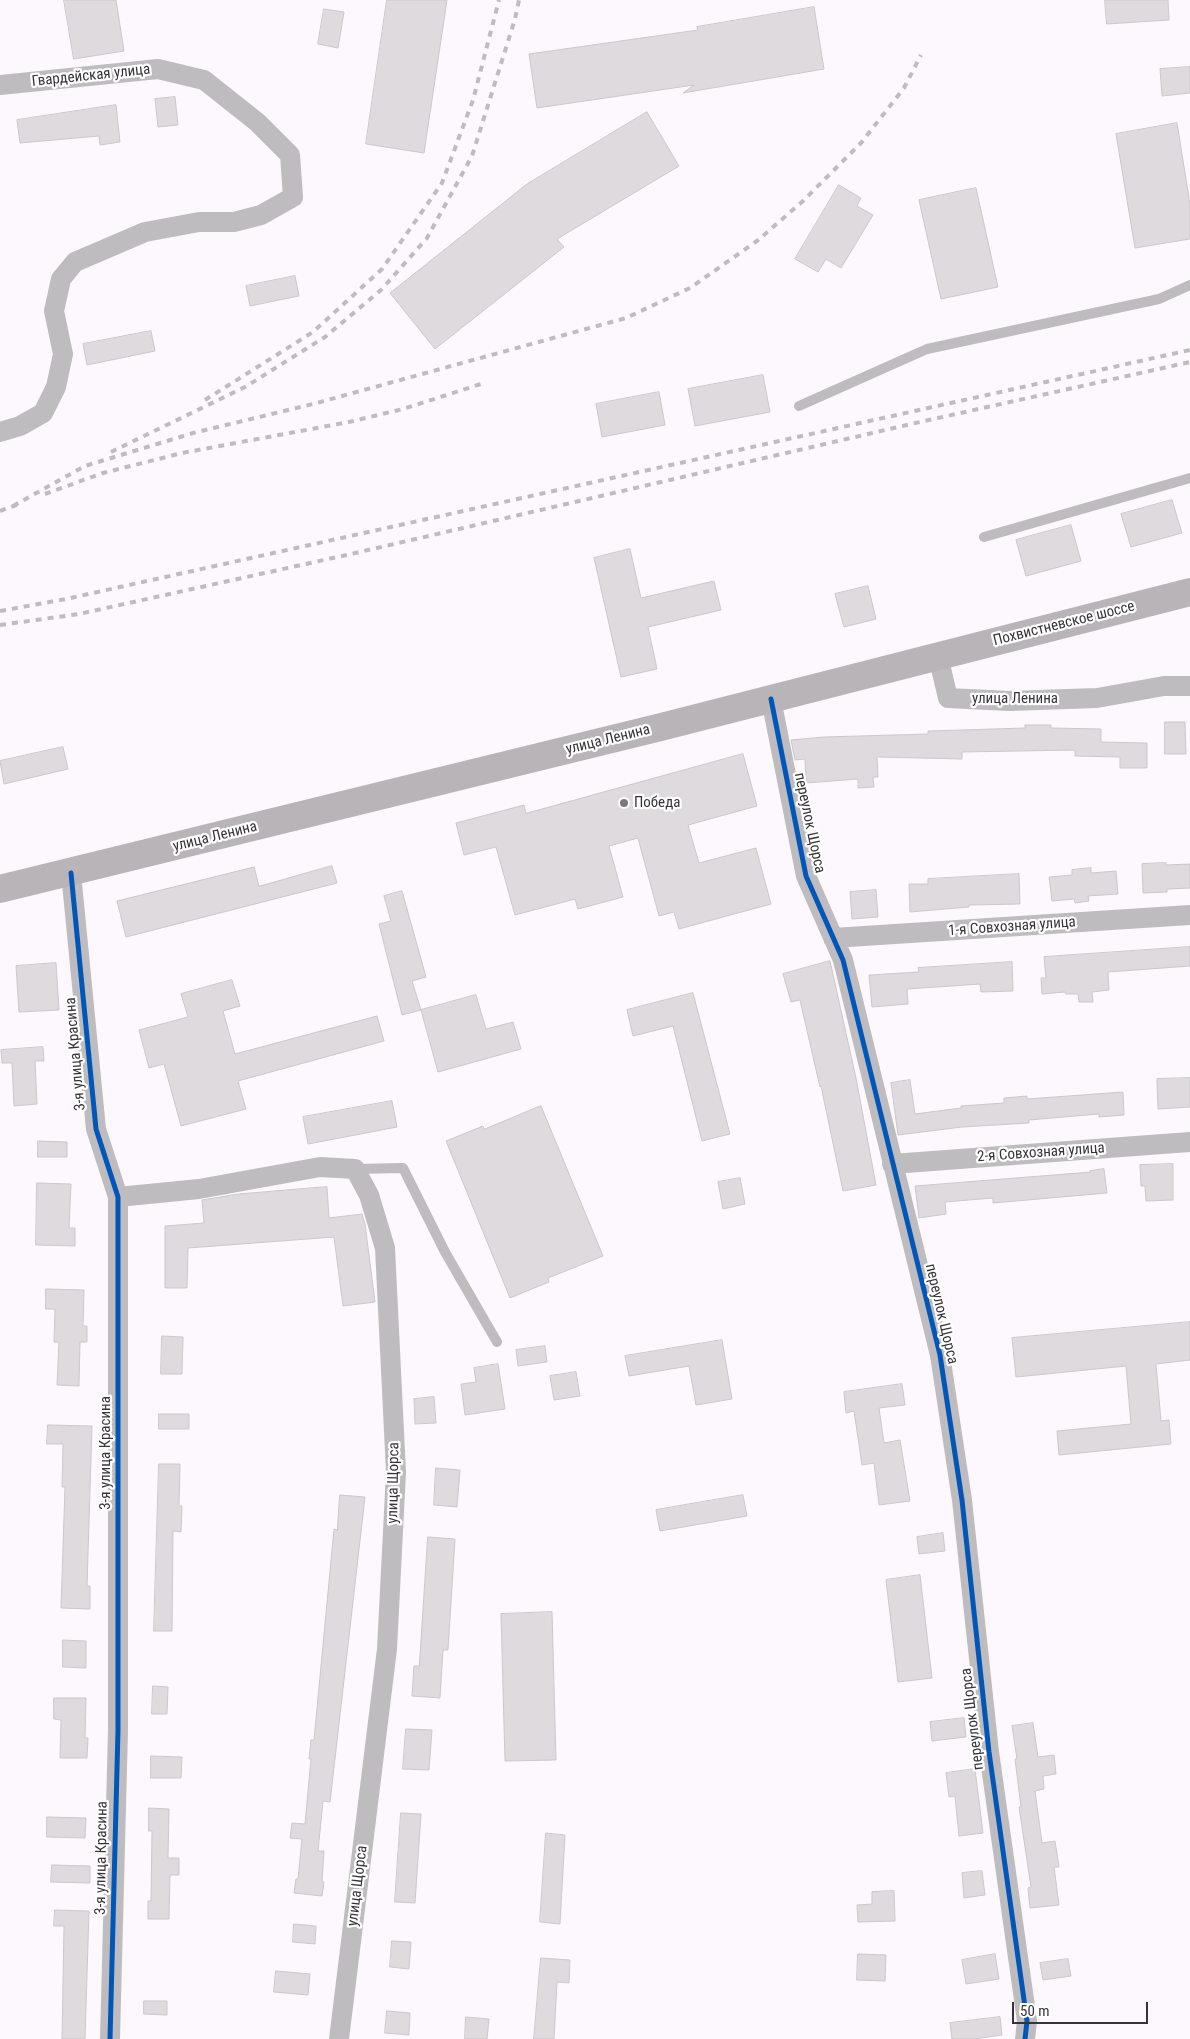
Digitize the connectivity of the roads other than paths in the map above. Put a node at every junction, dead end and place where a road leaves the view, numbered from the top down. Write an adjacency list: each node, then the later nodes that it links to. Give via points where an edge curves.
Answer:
1 (0, 86): 4 (street, Гвардейская улица, via 158,68 204,80 257,122 290,155 293,197 261,215 234,222 199,222 145,232 75,262 61,279 54,311 63,354 56,386 43,414)
2 (1190, 285): 3 (lane, via 1159,299 927,349)
3 (799, 406)
4 (0, 432)
5 (1190, 478): 6 (lane)
6 (984, 537)
7 (1190, 592): 8 (main road, Похвистневское шоссе)
8 (938, 656): 9 (street, улица Ленина, via 948,698 1009,701 1097,698 1164,686); 10 (main road, улица Ленина)
9 (1190, 686)
10 (771, 699): 11 (main road, улица Ленина); 14 (street, переулок Щорса, via 806,876)
11 (71, 873): 12 (main road, улица Ленина); 18 (street, 3-я улица Красина, via 96,1130)
12 (0, 889)
13 (1190, 915): 14 (street, 1-я Совхозная улица)
14 (833, 938): 16 (street, переулок Щорса, via 843,960)
15 (1190, 1142): 16 (street, 2-я Совхозная улица)
16 (892, 1164): 22 (street, переулок Щорса, via 940,1355 962,1500 989,1752 1027,2021)
17 (355, 1169): 18 (street, via 320,1167 199,1189); 19 (lane, via 403,1168 445,1252); 21 (street, улица Щорса, via 369,1195 385,1248 396,1472 386,1649)
18 (118, 1197): 20 (street, 3-я улица Красина, via 118,1730)
19 (496, 1342)
20 (110, 2039)
21 (339, 2039)
22 (1025, 2039)

